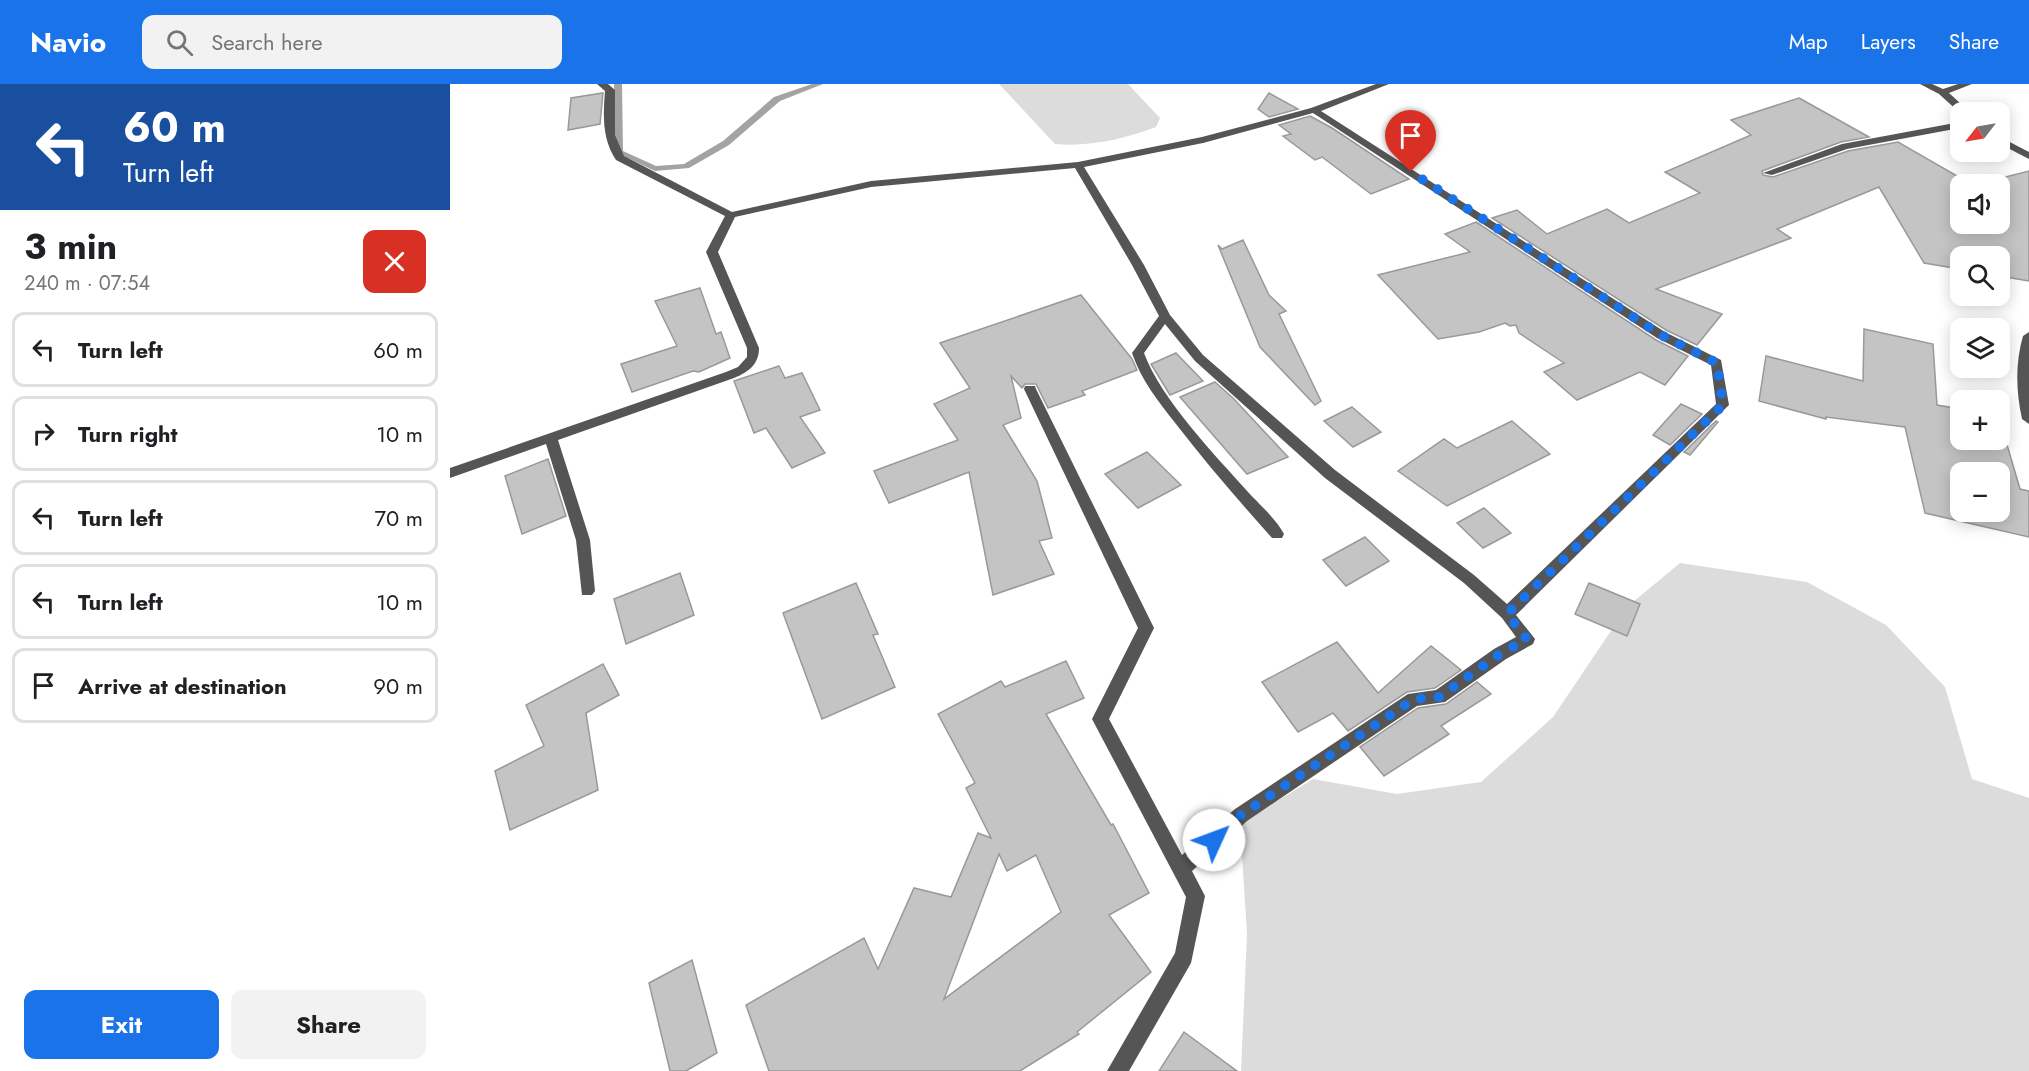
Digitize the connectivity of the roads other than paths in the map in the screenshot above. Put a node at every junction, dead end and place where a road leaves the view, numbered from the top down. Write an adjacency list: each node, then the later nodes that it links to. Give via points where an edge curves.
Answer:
1 (602, 84): 13 (street, via 610,90 610,133 620,158)
2 (1384, 84): 7 (street)
3 (1925, 84): 5 (street)
4 (1967, 84): 5 (street)
5 (1942, 92): 6 (street)
6 (1954, 102)
7 (1314, 110): 11 (street, via 1203,140); 22 (street, via 1661,335 1717,363 1723,405)
8 (1950, 127): 12 (street, via 1845,146)
9 (2010, 146): 10 (street)
10 (2029, 156)
11 (1078, 165): 13 (street, via 871,184); 14 (street)
12 (1768, 173)
13 (730, 215): 18 (street, via 712,252 753,348 750,364 730,375)
14 (1165, 316): 20 (street, via 1138,353 1142,366 1204,451); 22 (street, via 1199,358 1330,474 1469,579)
15 (2029, 336): 17 (street, via 2023,356 2023,395)
16 (1030, 389): 23 (street, via 1146,628 1100,719)
17 (2029, 419)
18 (551, 439): 19 (street); 21 (street, via 583,540)
19 (450, 473)
20 (1277, 534)
21 (587, 591)
22 (1507, 614): 23 (street, via 1527,639 1439,697 1414,699 1241,815)
23 (1180, 869): 24 (street, via 1196,896 1184,956)
24 (1117, 1071)

